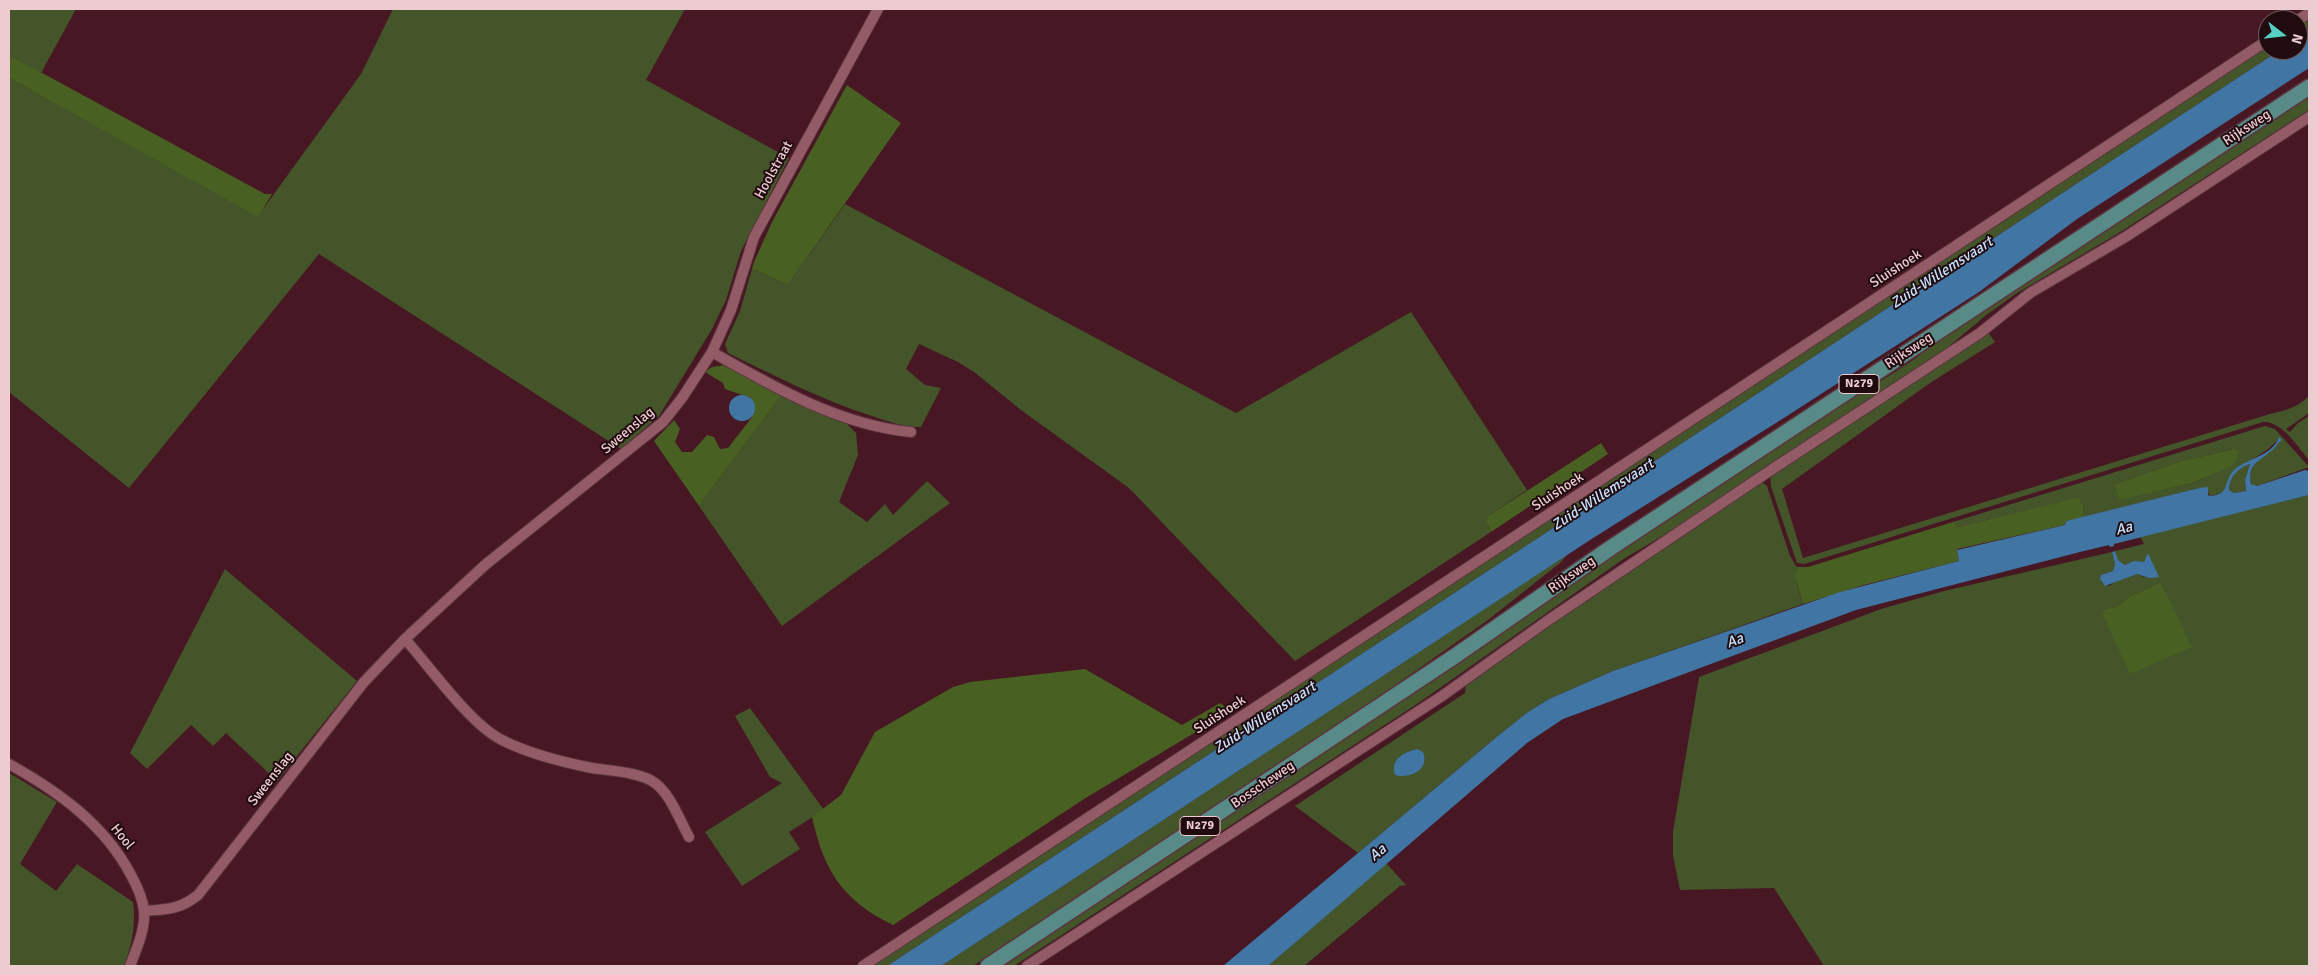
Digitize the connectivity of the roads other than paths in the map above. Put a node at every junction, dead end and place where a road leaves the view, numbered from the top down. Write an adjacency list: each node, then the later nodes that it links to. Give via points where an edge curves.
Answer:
1 (878, 9): 5 (street, Hoolstraat, via 754,237 731,310)
2 (2258, 47): 14 (street, Sluishoek)
3 (2309, 87): 8 (main road, Rijksweg / N279, via 1612,547)
4 (2309, 116): 9 (street, Rijksweg, via 2127,236 2030,293 1980,333 1748,485)
5 (712, 352): 6 (street, via 792,396 864,424); 7 (street, Sweenslag, via 663,422 485,565)
6 (912, 432)
7 (406, 639): 11 (street, via 483,728 527,751 643,776 665,792); 12 (street, Sweenslag, via 364,682 198,895 186,905 176,908)
8 (1412, 685): 15 (main road, Bosscheweg / N279)
9 (1442, 696): 16 (street, Bosscheweg)
10 (9, 764): 12 (street, Hool, via 45,784 73,805 109,840 138,888)
11 (689, 837)
12 (144, 911): 13 (street, Hool)
13 (130, 966)
14 (863, 966)
15 (988, 966)
16 (1027, 966)

